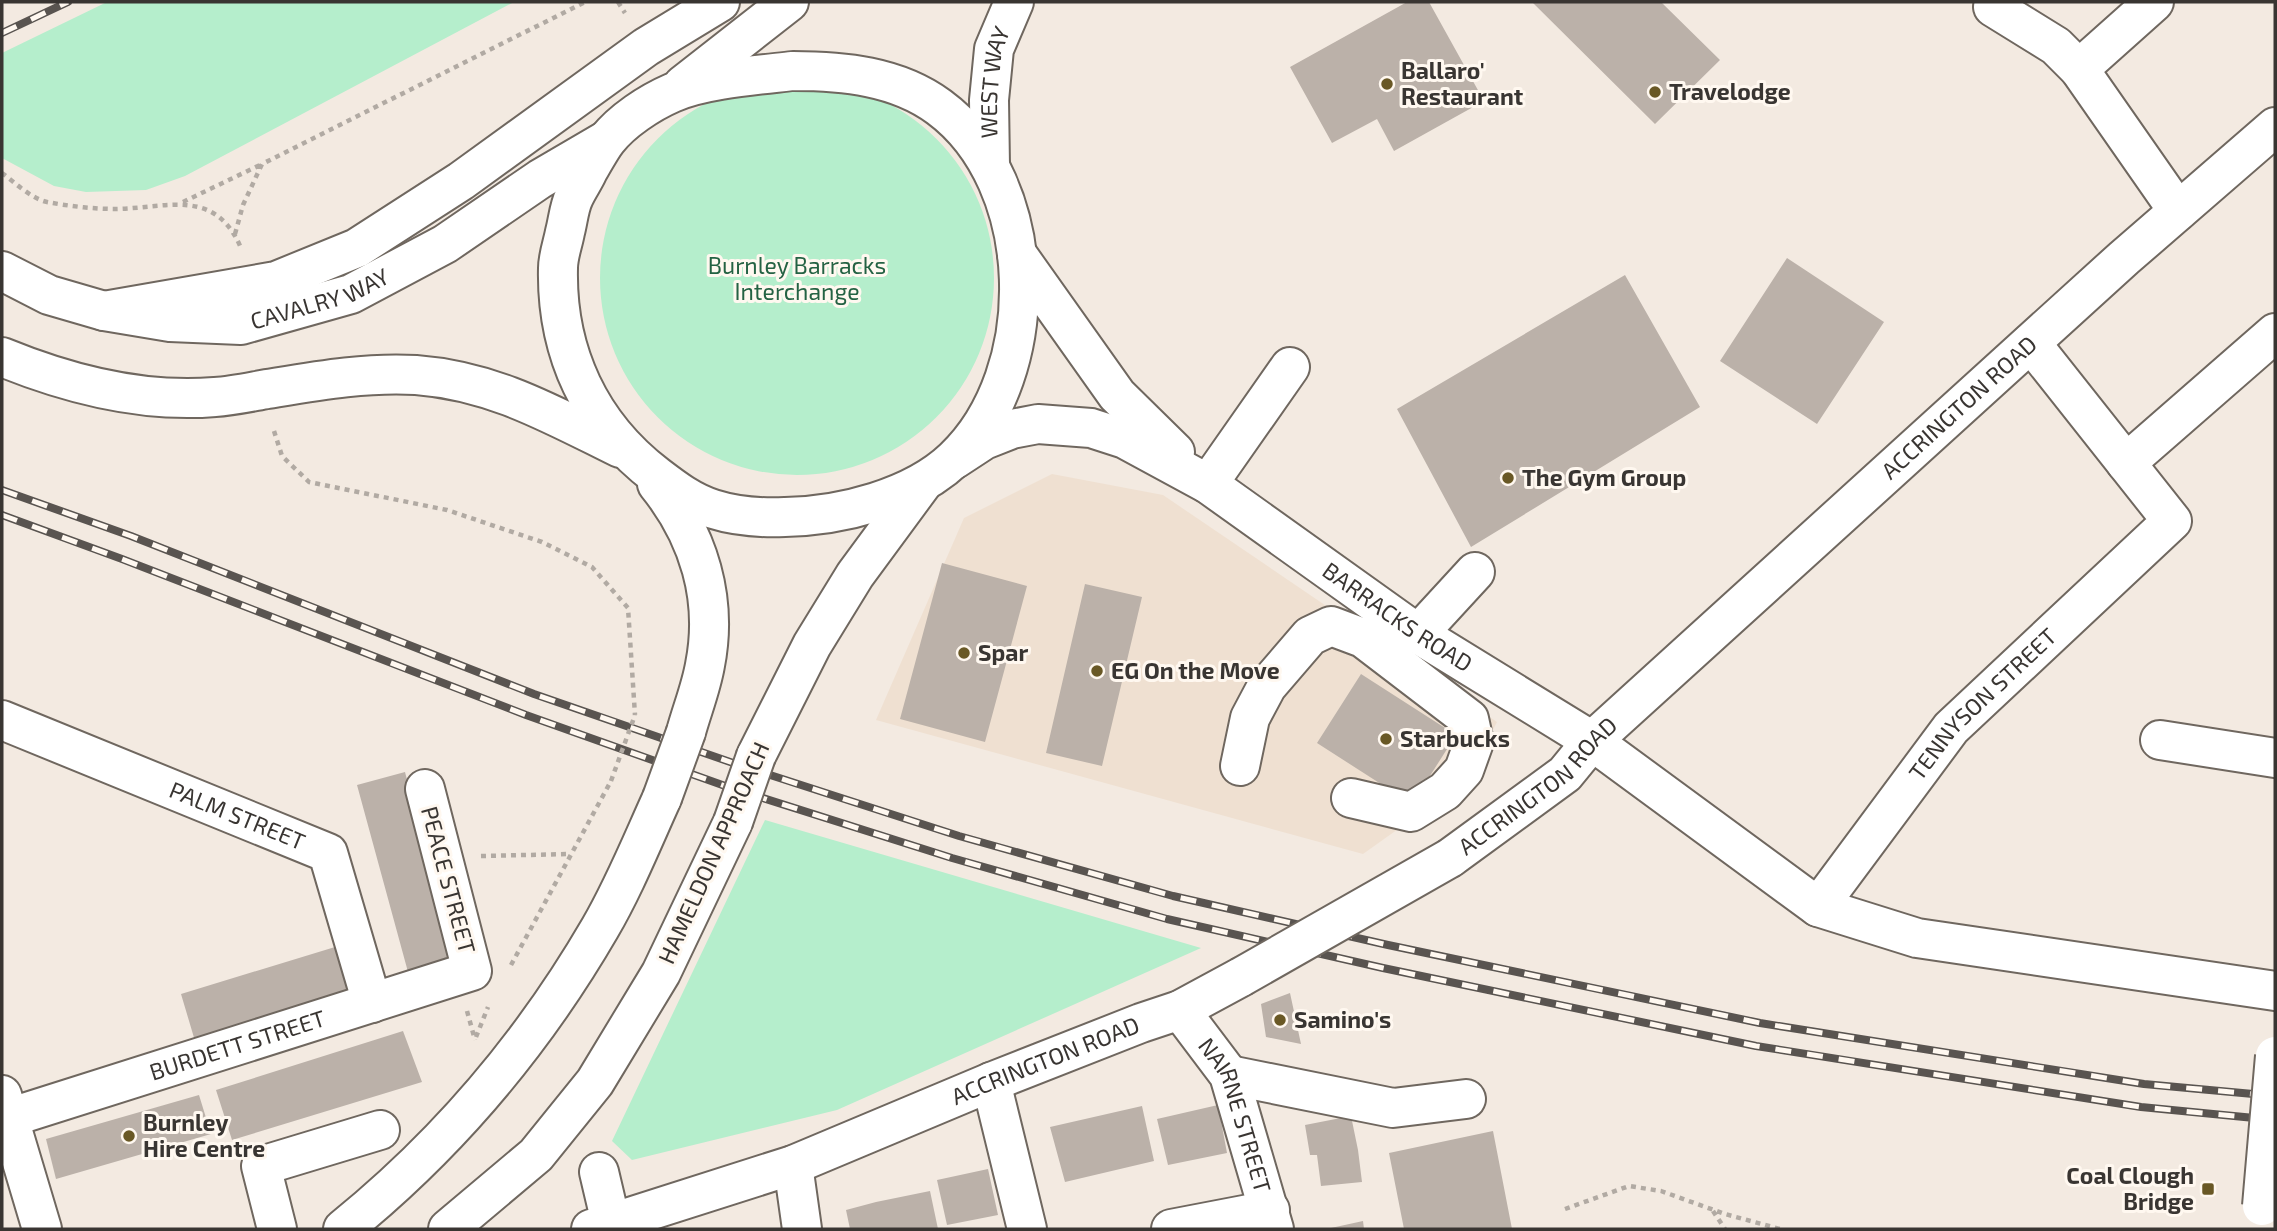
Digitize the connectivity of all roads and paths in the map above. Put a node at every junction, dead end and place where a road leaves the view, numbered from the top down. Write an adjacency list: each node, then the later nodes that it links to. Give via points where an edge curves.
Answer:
1 (585, 2): 11 (path)
2 (720, 2): 20 (main road, via 646,47 461,181 357,248 276,281)
3 (789, 2): 8 (main road)
4 (1014, 2): 12 (main road, WEST WAY, via 994,49)
5 (2154, 2): 7 (main road)
6 (1993, 7): 7 (main road, via 2056,46)
7 (2079, 69): 15 (main road)
8 (673, 92): 10 (main road, via 636,114); 12 (main road, via 793,71 861,75 914,92 939,106 966,130)
9 (2275, 127): 15 (main road, ACCRINGTON ROAD)
10 (607, 139): 20 (main road, CAVALRY WAY, via 445,244 351,294 241,325 170,322); 26 (main road, via 573,198 558,265 562,332 586,397)
11 (261, 164): 14 (path); 16 (path)
12 (990, 166): 18 (main road)
13 (2, 173): 14 (path, via 43,202 115,209)
14 (182, 203): 16 (path, via 212,212)
15 (2178, 211): 22 (main road, ACCRINGTON ROAD)
16 (235, 234): 17 (path)
17 (243, 253)
18 (1017, 254): 27 (main road, via 1017,337 1006,379 989,413); 30 (main road, BARRACKS ROAD, via 1117,396)
19 (2, 271): 20 (main road, CAVALRY WAY, via 49,295)
20 (104, 311)
21 (2275, 333): 28 (main road)
22 (2031, 343): 28 (main road); 35 (main road, ACCRINGTON ROAD)
23 (2, 357): 26 (main road, via 94,388 157,397 215,397 365,375 471,382 525,401)
24 (1290, 367): 30 (main road)
25 (274, 431): 40 (path, bridge, via 282,456 309,482 447,510 542,542 593,567 628,608 635,715 611,781)
26 (634, 457): 29 (main road, via 683,496 747,516 826,513 895,496); 63 (main road, bridge, via 676,507 706,580 709,636 705,666 662,798 601,926 509,1064 430,1153)
27 (955, 459): 29 (main road); 30 (main road, BARRACKS ROAD, via 1012,429 1065,425 1125,439)
28 (2126, 463): 42 (main road, TENNYSON STREET, via 2172,521 1951,729)
29 (922, 484): 64 (main road, HAMELDON APPROACH, bridge, via 855,575 812,645 756,756 733,822 661,973 595,1082 536,1155)
30 (1208, 484): 32 (main road, BARRACKS ROAD)
31 (1475, 572): 32 (main road)
32 (1418, 634): 35 (main road, BARRACKS ROAD)
33 (2, 720): 45 (main road, PALM STREET, via 328,853)
34 (2160, 740): 36 (main road)
35 (1592, 741): 42 (main road, BARRACKS ROAD); 46 (main road, ACCRINGTON ROAD, bridge, via 1564,774 1450,858)
36 (2275, 758)
37 (1240, 766): 39 (main road, via 1250,718 1267,686 1310,636 1331,626 1363,638 1469,719 1474,741 1464,770 1445,791 1411,812)
38 (425, 789): 43 (main road, PEACE STREET)
39 (1352, 798)
40 (571, 854): 41 (path); 43 (path)
41 (498, 855)
42 (1818, 907): 44 (main road, BARRACKS ROAD, via 1917,938)
43 (490, 981): 45 (main road, BURDETT STREET); 47 (path)
44 (2275, 992)
45 (373, 1003): 52 (main road, BURDETT STREET)
46 (1180, 1010): 49 (main road, NAIRNE STREET); 50 (main road, ACCRINGTON ROAD)
47 (475, 1040)
48 (2275, 1056): 58 (main road, bridge)
49 (1229, 1075): 51 (main road, via 1393,1108); 59 (main road, NAIRNE STREET)
50 (991, 1082): 54 (main road, ACCRINGTON ROAD); 66 (main road)
51 (1466, 1099)
52 (5, 1110): 61 (main road)
53 (380, 1130): 62 (main road, via 261,1166)
54 (793, 1165): 60 (main road, ACCRINGTON ROAD); 65 (main road)
55 (599, 1172): 60 (main road, ACCRINGTON ROAD)
56 (1565, 1209): 57 (path, via 1629,1186 1661,1191)
57 (1713, 1210): 68 (path); 69 (path)
58 (2260, 1218)
59 (1272, 1219): 67 (main road)
60 (601, 1226)
61 (42, 1229)
62 (277, 1229)
63 (343, 1229)
64 (448, 1229)
65 (802, 1229)
66 (1027, 1229)
67 (1171, 1229)
68 (1725, 1229)
69 (1780, 1229)

